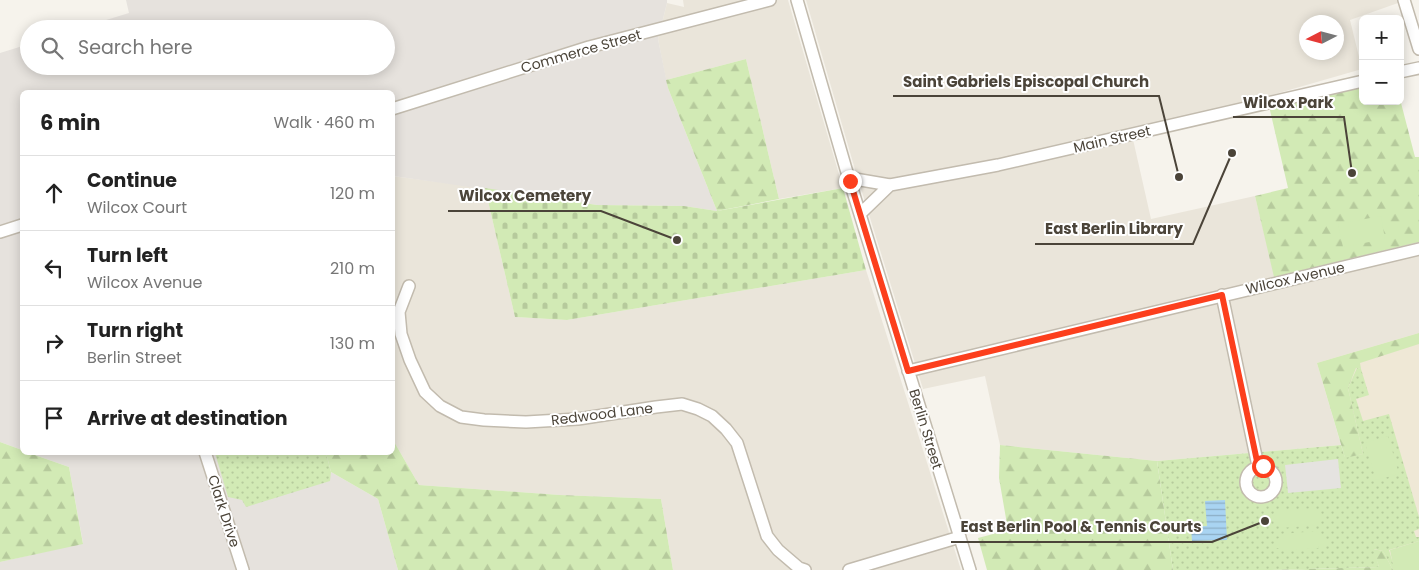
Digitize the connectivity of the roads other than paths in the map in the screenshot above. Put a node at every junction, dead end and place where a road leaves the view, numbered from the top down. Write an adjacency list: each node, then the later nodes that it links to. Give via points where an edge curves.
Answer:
1 (770, 0): 8 (street, Commerce Street, via 589,47)
2 (797, 0): 9 (street, Berlin Street)
3 (1404, 0): 4 (street)
4 (1419, 49)
5 (1419, 68): 6 (street)
6 (1404, 71)
7 (1359, 82): 10 (street, Main Street, via 998,165)
8 (395, 108)
9 (849, 178): 10 (street, Main Street); 11 (street, Berlin Street)
10 (890, 185): 11 (street)
11 (860, 214): 17 (street, Berlin Street)
12 (20, 226): 13 (street)
13 (0, 232)
14 (1419, 249): 16 (street, Wilcox Avenue)
15 (409, 286): 21 (street, Redwood Lane, via 399,312 401,334 425,392 440,406 460,417 526,422 578,419 682,404 698,409 712,416 737,443 767,536)
16 (1222, 295): 17 (street, Wilcox Avenue); 19 (street)
17 (908, 371): 20 (street, Berlin Street)
18 (206, 455): 22 (street, Clark Drive)
19 (1258, 466)
20 (960, 537): 23 (street); 24 (street, Berlin Street)
21 (800, 569)
22 (243, 570)
23 (849, 570)
24 (970, 570)

